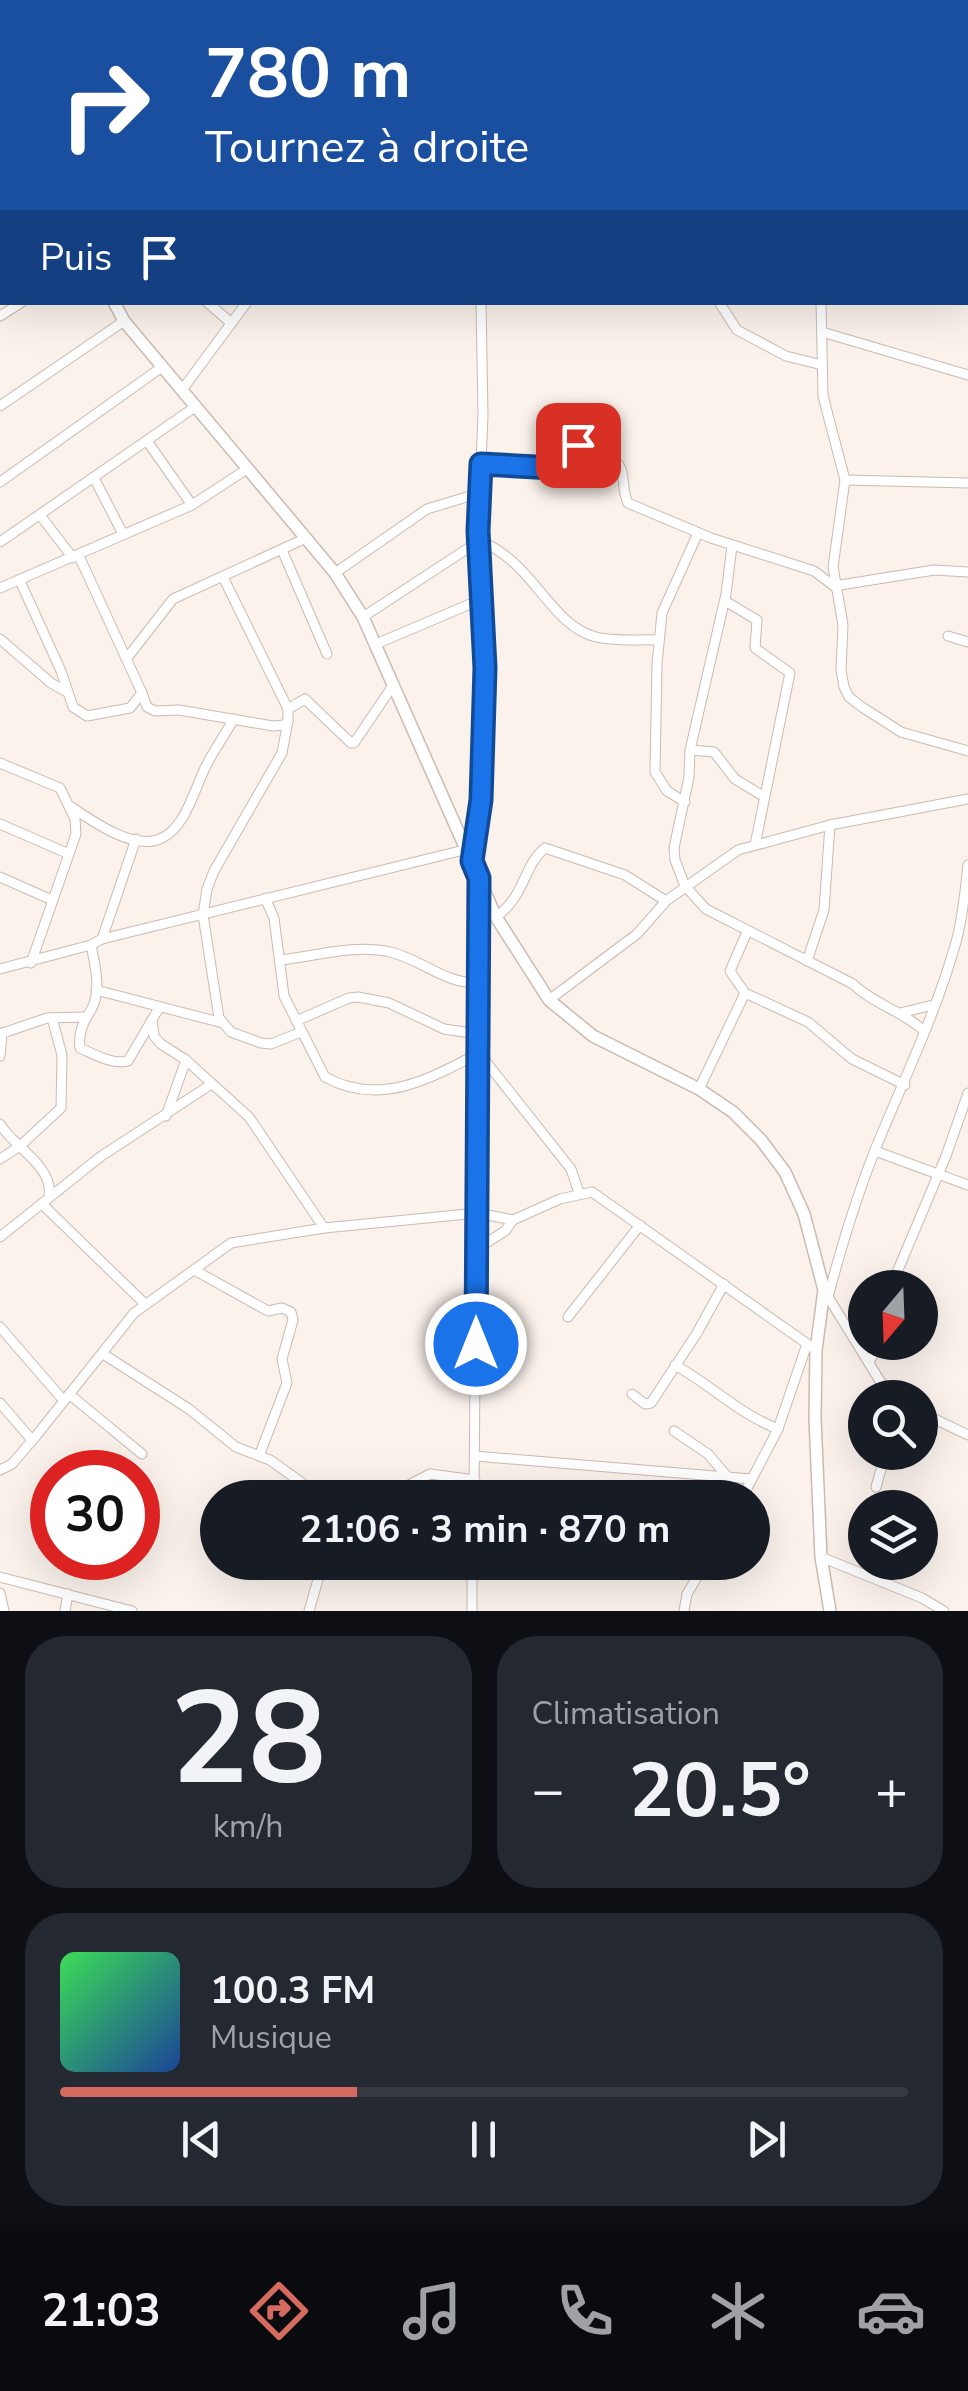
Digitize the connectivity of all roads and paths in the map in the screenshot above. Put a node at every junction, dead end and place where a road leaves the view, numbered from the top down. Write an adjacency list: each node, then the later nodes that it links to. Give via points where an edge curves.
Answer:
1 (158, 0): 2 (street)
2 (183, 0)
3 (116, 305): 9 (street)
4 (210, 305): 10 (street)
5 (244, 305): 10 (street)
6 (480, 305): 19 (street)
7 (721, 305): 12 (street, via 736,330 786,356)
8 (821, 305): 11 (street)
9 (124, 321): 13 (street); 16 (street)
10 (230, 322): 15 (street)
11 (822, 332): 12 (street); 14 (street)
12 (822, 365): 22 (street, via 829,428)
13 (162, 366): 15 (street); 23 (street)
14 (968, 375)
15 (182, 390): 17 (street)
16 (0, 406)
17 (196, 406): 18 (street); 20 (street)
18 (147, 441): 21 (street); 26 (street)
19 (481, 464): 25 (street); 28 (street, via 554,468 584,445 614,458 628,502)
20 (247, 470): 26 (street); 30 (street)
21 (94, 478): 27 (street); 29 (street)
22 (845, 480): 24 (street); 40 (street)
23 (0, 482)
24 (968, 483)
25 (480, 494): 31 (street); 37 (street, via 427,509)
26 (192, 504): 29 (street)
27 (40, 515): 32 (street); 35 (street)
28 (698, 533): 33 (street); 47 (street, via 671,588)
29 (124, 534): 35 (street)
30 (306, 538): 34 (street); 37 (street)
31 (478, 540): 42 (street); 44 (street); 47 (street, via 515,560 580,630)
32 (0, 542)
33 (732, 546): 40 (street, via 814,571); 43 (street)
34 (282, 550): 38 (street); 50 (street)
35 (76, 557): 39 (street); 51 (street)
36 (968, 572): 40 (street, via 934,570)
37 (336, 573): 44 (street)
38 (223, 577): 51 (street, via 172,599); 55 (street)
39 (20, 581): 41 (street); 53 (street)
40 (834, 586): 59 (street, via 849,696 902,732)
41 (0, 588)
42 (482, 600): 49 (street); 72 (street, via 481,800)
43 (725, 601): 58 (street); 61 (street, via 753,616 755,648 790,672)
44 (363, 616): 49 (street)
45 (948, 636): 48 (street)
46 (0, 638): 53 (street)
47 (658, 640): 63 (street, via 655,772)
48 (968, 642)
49 (376, 644): 52 (street)
50 (327, 654)
51 (127, 658): 54 (street)
52 (394, 684): 55 (street, via 354,743 305,699); 72 (street)
53 (67, 692): 54 (street, via 87,716 130,708)
54 (142, 693): 56 (street, via 155,711)
55 (288, 708): 57 (street)
56 (234, 719): 57 (street, via 273,726); 69 (street, via 170,833 158,841)
57 (288, 721): 80 (street, via 282,753 214,871)
58 (690, 750): 61 (street, via 714,752 735,779); 63 (street)
59 (968, 751)
60 (0, 763): 64 (street, via 60,788)
61 (763, 796): 70 (street)
62 (968, 799): 67 (street)
63 (685, 802): 76 (street, via 674,848)
64 (70, 806): 65 (street); 68 (street)
65 (92, 821): 68 (street, via 90,832); 69 (street)
66 (0, 824): 71 (street)
67 (830, 825): 70 (street); 88 (street, via 824,910)
68 (76, 832): 71 (street)
69 (136, 839): 83 (street)
70 (754, 845): 76 (street)
71 (69, 854): 78 (street)
72 (470, 855): 75 (street); 77 (street)
73 (968, 866): 85 (street)
74 (0, 877): 78 (street)
75 (479, 878): 81 (street); 91 (street)
76 (685, 886): 79 (street); 82 (street, via 706,909)
77 (265, 898): 80 (street); 87 (street)
78 (52, 900): 89 (street)
79 (666, 900): 81 (street, via 624,875 545,848 515,901); 94 (street, via 637,934)
80 (203, 915): 83 (street); 102 (street)
81 (496, 917): 94 (street)
82 (747, 932): 88 (street); 93 (street, via 730,972)
83 (102, 938): 84 (street)
84 (91, 944): 89 (street); 92 (street)
85 (953, 953): 86 (street); 95 (street)
86 (968, 956)
87 (280, 960): 91 (street, via 342,950 390,952); 101 (street, via 284,996)
88 (807, 960): 97 (street)
89 (31, 963): 90 (street)
90 (0, 969)
91 (478, 983): 106 (street)
92 (96, 990): 96 (street); 98 (street)
93 (745, 993): 111 (street, via 808,1022 852,1059); 112 (street)
94 (549, 1000): 112 (street, via 593,1036)
95 (933, 1005): 97 (street); 103 (street)
96 (159, 1008): 100 (street); 102 (street)
97 (898, 1013): 103 (street)
98 (84, 1017): 99 (street); 100 (street, via 80,1048 122,1063)
99 (52, 1018): 105 (street); 116 (street, via 62,1055 61,1108)
100 (152, 1020): 109 (street, via 157,1040)
101 (296, 1021): 104 (street); 106 (street, via 358,997)
102 (223, 1022): 104 (street, via 261,1043)
103 (924, 1031): 111 (street)
104 (301, 1032): 107 (street, via 325,1078 376,1091 412,1086)
105 (1, 1033): 108 (street)
106 (478, 1034): 107 (street)
107 (479, 1053): 121 (street, via 571,1169); 123 (street)
108 (0, 1056)
109 (186, 1060): 110 (street); 114 (street)
110 (210, 1085): 114 (street); 126 (street, via 249,1117)
111 (905, 1085): 117 (street)
112 (698, 1089): 132 (street, via 733,1112 785,1172)
113 (968, 1093): 119 (street)
114 (166, 1116): 122 (street)
115 (0, 1124): 116 (street)
116 (20, 1146): 118 (street); 122 (street, via 48,1182)
117 (875, 1150): 119 (street); 132 (street)
118 (0, 1158)
119 (937, 1176): 120 (street); 130 (street)
120 (968, 1185)
121 (578, 1193): 124 (street); 125 (street, via 600,1195)
122 (45, 1200): 127 (street); 133 (street)
123 (478, 1213): 124 (street); 126 (street); 128 (street)
124 (513, 1220): 128 (street)
125 (640, 1224): 131 (street); 134 (street)
126 (324, 1228): 129 (street, via 231,1243)
127 (0, 1236)
128 (474, 1250): 151 (street)
129 (196, 1270): 133 (street); 150 (street, via 271,1312 291,1312 282,1360 288,1382)
130 (898, 1270)
131 (724, 1284): 136 (street); 139 (street)
132 (826, 1294): 136 (street); 138 (street)
133 (144, 1304): 137 (street)
134 (568, 1317)
135 (0, 1327): 142 (street)
136 (812, 1347): 145 (street); 160 (street)
137 (103, 1354): 142 (street); 150 (street, via 236,1447)
138 (869, 1362): 140 (street)
139 (675, 1364): 141 (street, via 650,1403); 145 (street, via 746,1416)
140 (882, 1380)
141 (632, 1394)
142 (66, 1398): 148 (street); 149 (street)
143 (0, 1403): 148 (street)
144 (938, 1421): 147 (street)
145 (778, 1429): 155 (street)
146 (674, 1431): 154 (street)
147 (968, 1435)
148 (32, 1440): 152 (street)
149 (137, 1450)
150 (259, 1456): 156 (street)
151 (475, 1456): 154 (street); 158 (street)
152 (0, 1470)
153 (881, 1470): 159 (street)
154 (726, 1475): 155 (street)
155 (751, 1479)
156 (298, 1480)
157 (418, 1480): 158 (street, via 430,1474)
158 (475, 1480)
159 (876, 1487)
160 (820, 1557): 174 (street); 175 (street)
161 (0, 1577): 166 (street)
162 (318, 1580): 171 (street)
163 (472, 1580): 172 (street)
164 (695, 1580): 168 (street)
165 (0, 1593): 169 (street)
166 (68, 1594): 167 (street); 170 (street)
167 (128, 1610)
168 (684, 1610): 173 (street)
169 (4, 1611)
170 (65, 1611)
171 (309, 1611)
172 (472, 1611)
173 (698, 1611)
174 (830, 1611)
175 (944, 1611)

